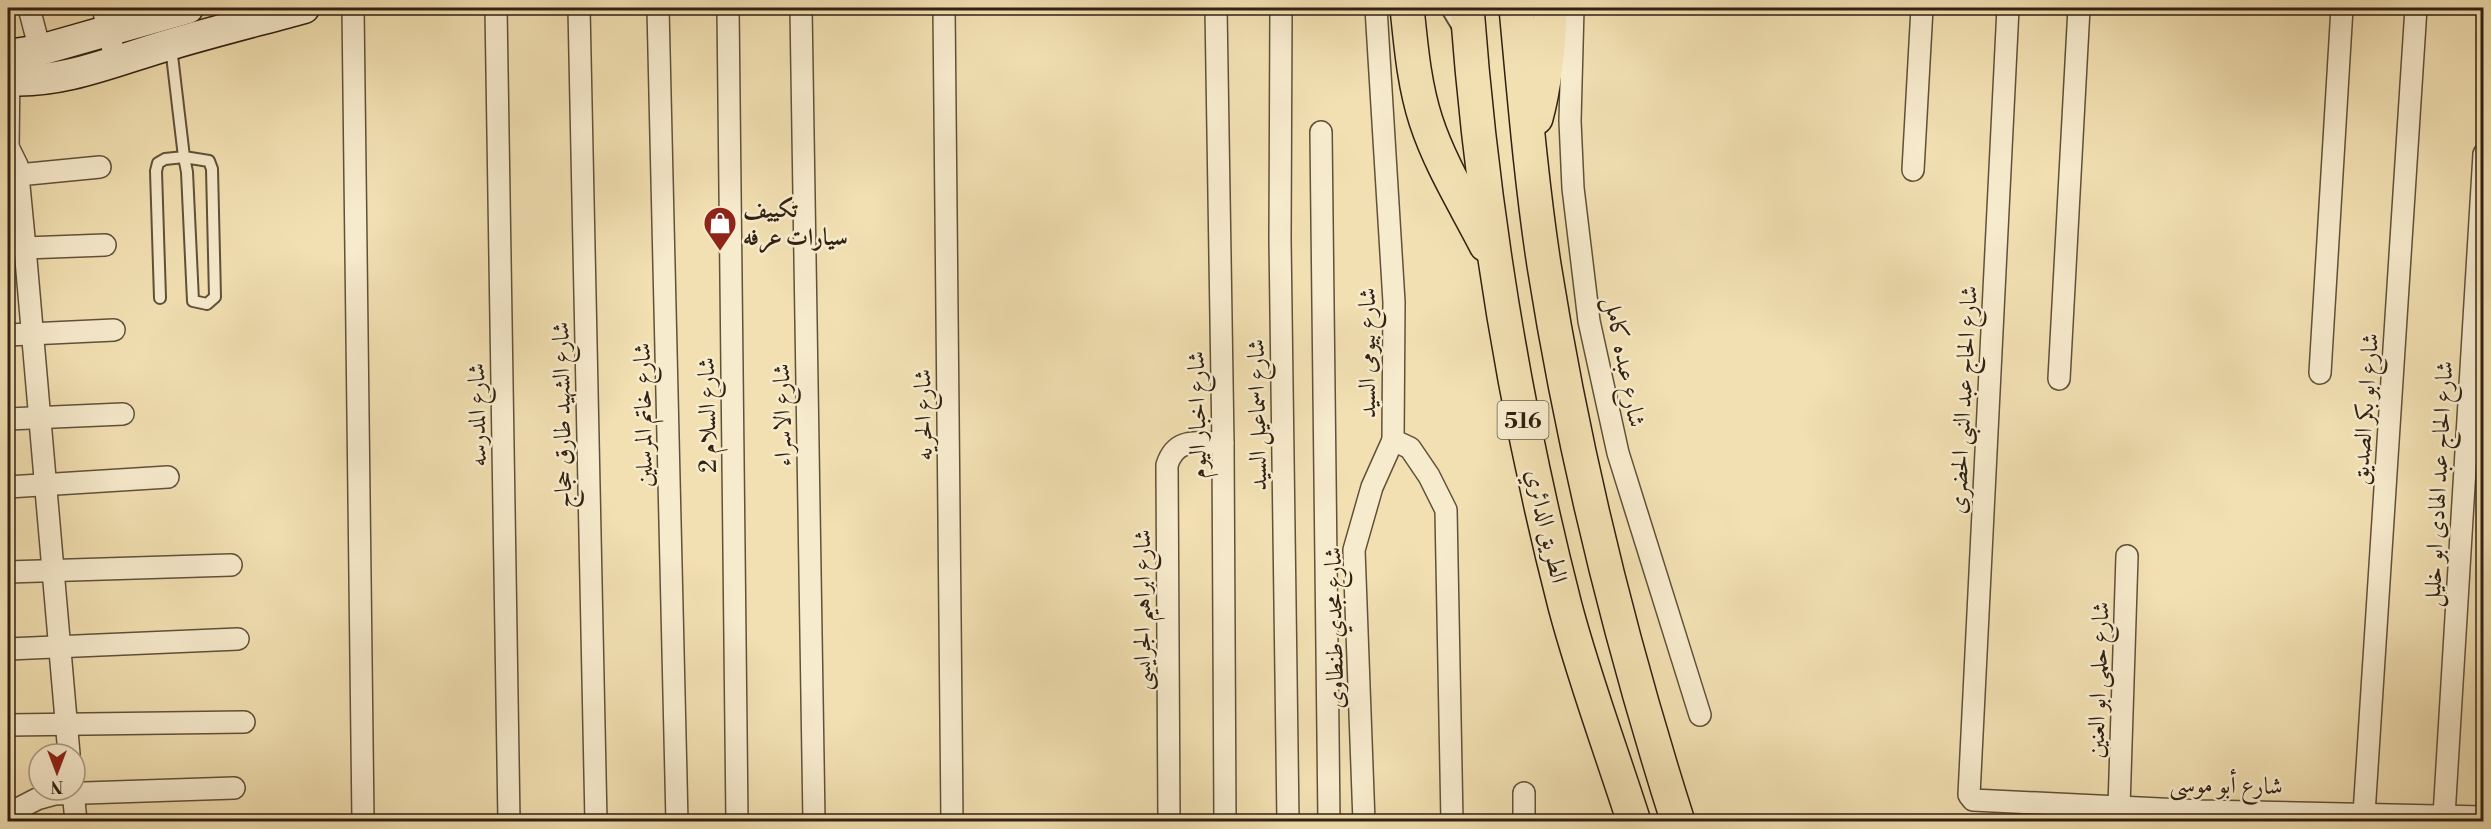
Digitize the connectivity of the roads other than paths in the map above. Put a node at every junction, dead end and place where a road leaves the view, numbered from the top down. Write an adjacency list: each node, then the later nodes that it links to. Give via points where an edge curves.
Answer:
1 (29, 8): 28 (street)
2 (304, 8): 26 (street)
3 (352, 8): 83 (street)
4 (496, 8): 84 (street, شارع المدرسه)
5 (579, 8): 85 (street, شارع الشهيد طارق حجاج)
6 (658, 8): 86 (street, شارع خاتم المرسلين)
7 (728, 8): 87 (street, شارع السلام 2)
8 (801, 8): 88 (street, شارع الاسراء)
9 (944, 8): 89 (street, شارع الحريه)
10 (1216, 8): 52 (street, شارع اخبار اليوم)
11 (1281, 8): 92 (street, شارع اسماعيل السيد)
12 (1376, 8): 51 (street, شارع بيومى السيد, via 1394,302)
13 (1407, 8): 41 (highway, via 1417,89 1426,122)
14 (1446, 8): 27 (lane)
15 (1467, 8): 27 (highway, الطريق الدائري / 516)
16 (1516, 8): 32 (highway, الطريق الدائري / 516)
17 (1550, 8): 32 (highway, via 1543,90)
18 (1573, 8): 63 (street, شارع عبده كامل, via 1572,177 1589,321 1621,464)
19 (1922, 8): 37 (street)
20 (2008, 8): 71 (street, شارع الحاج عبد النبى الحضرى)
21 (2079, 8): 47 (street)
22 (2342, 8): 46 (street)
23 (2416, 8): 77 (street, شارع ابو بكر الصديق)
24 (176, 9): 25 (street)
25 (106, 19): 28 (street); 29 (street)
26 (171, 44): 29 (street); 35 (lane)
27 (1470, 47): 41 (highway, الطريق الدائري / 516)
28 (40, 50): 30 (street)
29 (116, 62): 30 (street, via 46,79)
30 (8, 68): 33 (street)
31 (1321, 132): 93 (street)
32 (1529, 143): 98 (highway, الطريق الدائري / 516, via 1544,264 1571,418 1613,599)
33 (8, 148): 38 (street, via 14,155)
34 (2484, 154): 79 (street, شارع الحاج عبد الهادى ابو خليل)
35 (184, 157): 35 (lane, via 209,161 212,169 215,297 207,304 193,301 191,291); 42 (lane, via 165,159 158,163 156,171)
36 (100, 167): 38 (street)
37 (1913, 170)
38 (18, 175): 40 (street)
39 (105, 244): 40 (street)
40 (26, 248): 44 (street)
41 (1497, 267): 97 (highway, الطريق الدائري / 516, via 1548,538 1566,609)
42 (160, 298)
43 (114, 330): 44 (street)
44 (32, 334): 45 (street); 49 (street)
45 (8, 335)
46 (2320, 373)
47 (2059, 379)
48 (123, 414): 49 (street)
49 (40, 418): 50 (street); 54 (street)
50 (8, 419)
51 (1393, 440): 94 (street, شارع مجدي طنطاوى, via 1372,487 1354,550); 95 (street, شارع بيومى السيد, via 1410,448 1446,510)
52 (1223, 443): 90 (street, شارع ابراهيم الجرايسى, via 1181,445 1171,453 1167,465); 91 (street, شارع اخبار اليوم)
53 (168, 477): 54 (street)
54 (46, 485): 55 (street); 58 (street)
55 (8, 487)
56 (2127, 556): 75 (street, شارع حلمى ابو العنين)
57 (231, 565): 58 (street)
58 (53, 571): 59 (street); 61 (street)
59 (8, 572)
60 (238, 639): 61 (street)
61 (59, 647): 62 (street); 65 (street)
62 (8, 649)
63 (1700, 715)
64 (244, 722): 65 (street)
65 (66, 724): 66 (street); 67 (street)
66 (8, 725)
67 (68, 742)
68 (234, 788): 69 (street)
69 (87, 791)
70 (1524, 793): 96 (street)
71 (1968, 795): 74 (street, شارع أبو موسى, via 1973,800)
72 (33, 802): 76 (street)
73 (74, 802): 82 (street)
74 (2046, 812): 75 (street, شارع أبو موسى)
75 (2113, 812): 78 (street, شارع أبو موسى)
76 (17, 814)
77 (2364, 814): 79 (street, شارع أبو موسى); 80 (street, شارع أبو موسى)
78 (2201, 816): 80 (street, شارع أبو موسى)
79 (2444, 816): 81 (street, شارع أبو موسى)
80 (2278, 817)
81 (2484, 817)
82 (76, 822)
83 (363, 822)
84 (509, 822)
85 (596, 822)
86 (677, 822)
87 (737, 822)
88 (814, 822)
89 (952, 822)
90 (1169, 822)
91 (1225, 822)
92 (1288, 822)
93 (1329, 822)
94 (1364, 822)
95 (1452, 822)
96 (1524, 822)
97 (1634, 822)
98 (1678, 822)

